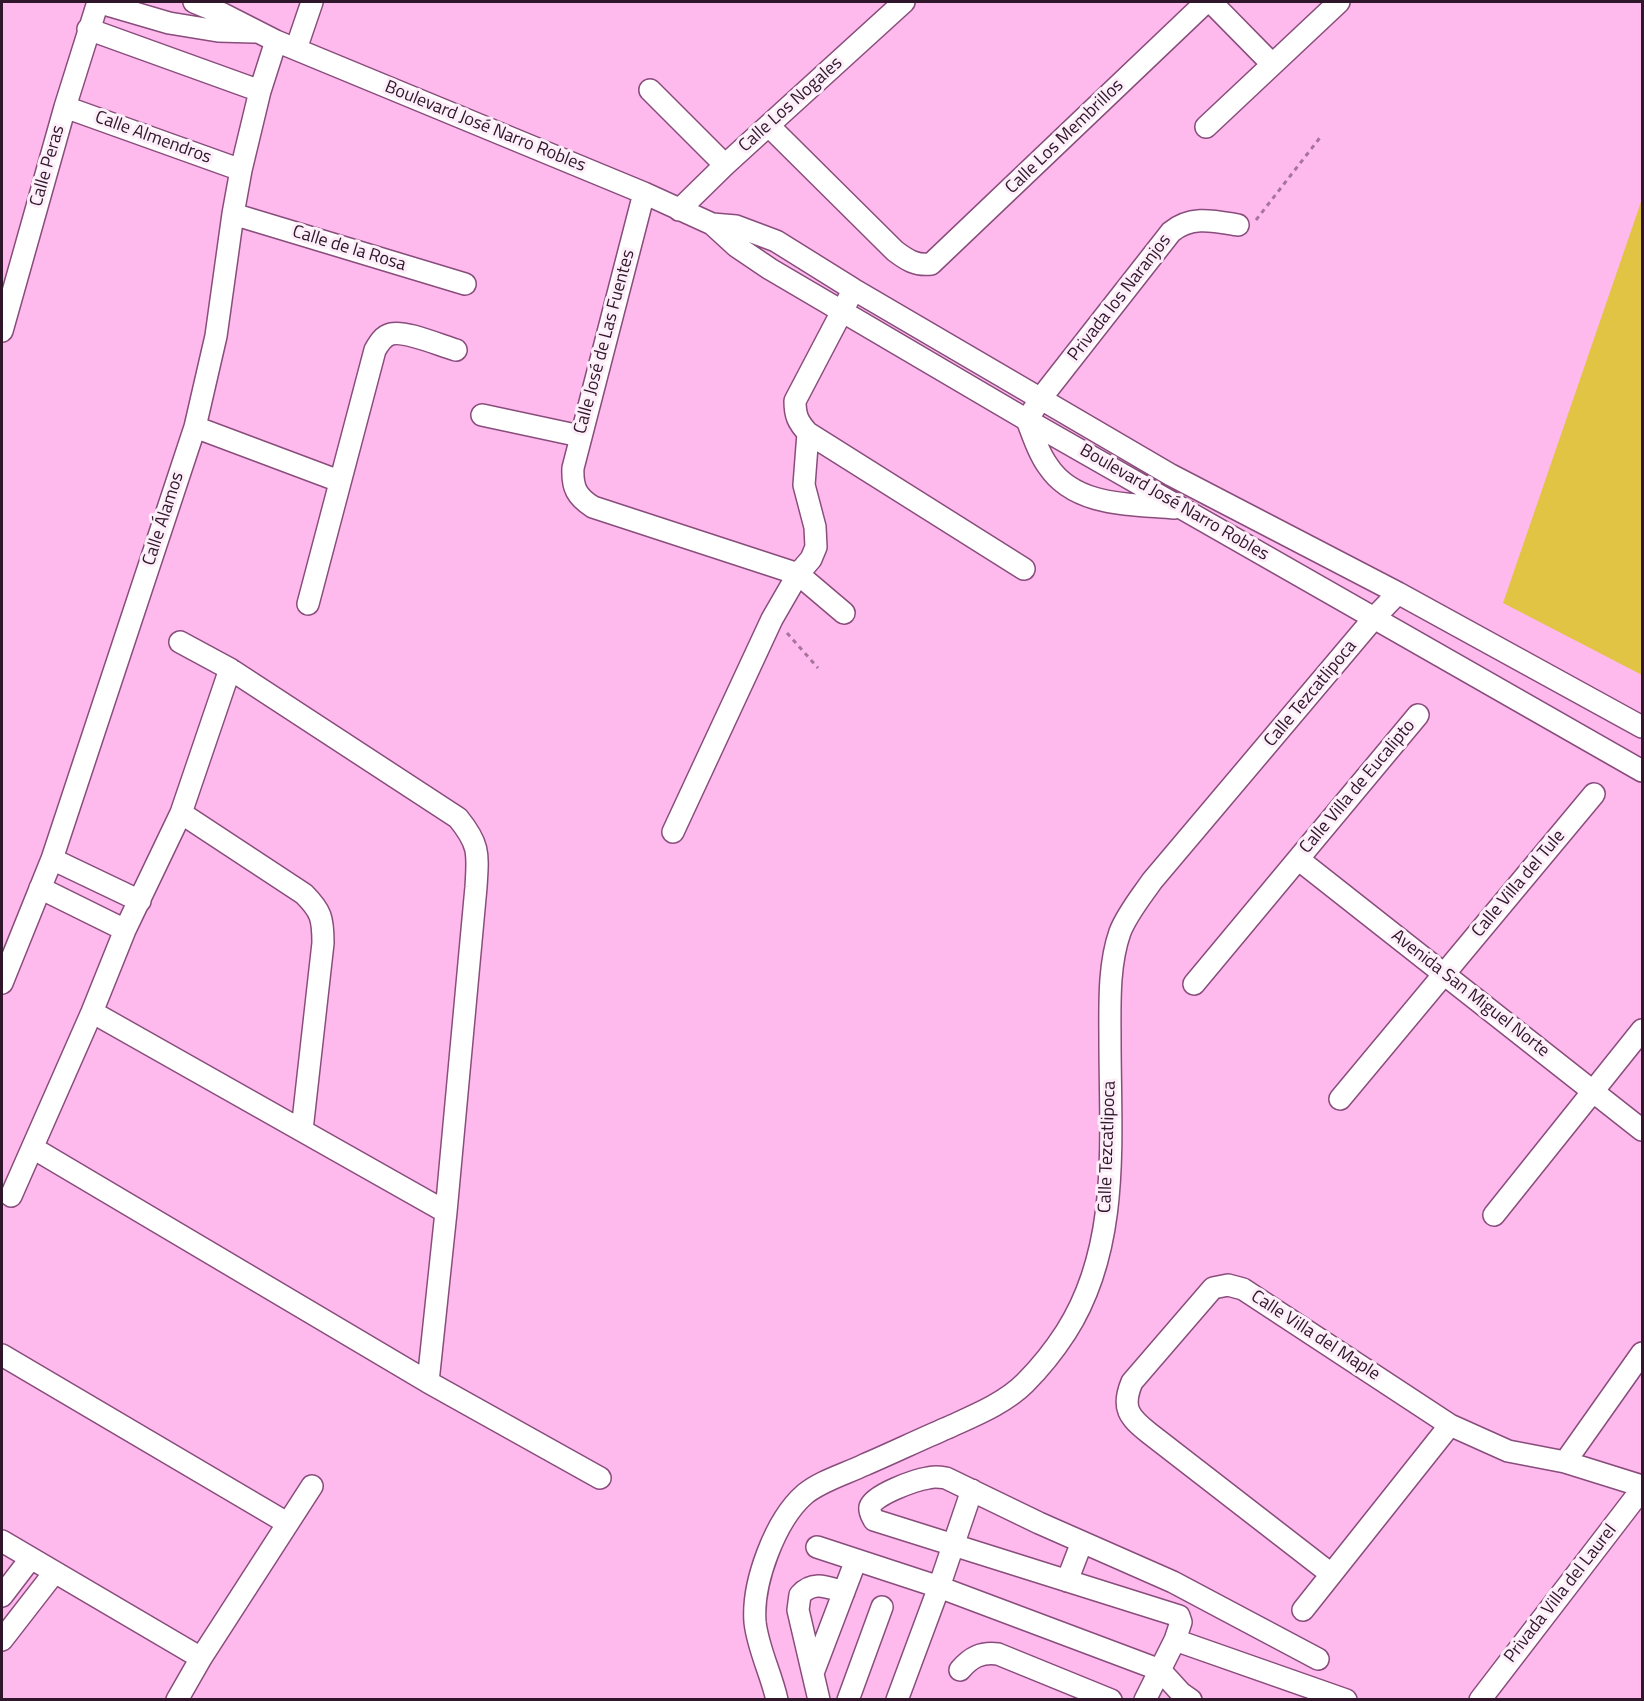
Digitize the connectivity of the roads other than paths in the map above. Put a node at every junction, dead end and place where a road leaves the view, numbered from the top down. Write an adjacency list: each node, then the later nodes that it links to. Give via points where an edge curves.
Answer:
1 (97, 2): 7 (street, Calle Peras); 8 (street, Boulevard José Narro Robles, via 169,23)
2 (194, 2): 8 (street, Boulevard José Narro Robles)
3 (312, 2): 9 (street)
4 (904, 2): 14 (street, Calle Los Nogales)
5 (1208, 2): 10 (street); 14 (street, Calle Los Membrillos, via 928,265 906,260 895,251)
6 (1339, 2): 10 (street)
7 (88, 28): 12 (street); 13 (street, Calle Peras)
8 (267, 37): 9 (street, Boulevard José Narro Robles); 12 (street, Calle Álamos)
9 (296, 49): 18 (street, Boulevard José Narro Robles)
10 (1272, 64): 15 (street)
11 (650, 90): 16 (street)
12 (260, 91): 17 (street, Calle Álamos)
13 (65, 107): 17 (street, Calle Almendros); 26 (street, Calle Peras)
14 (769, 126): 16 (street, Calle Los Nogales)
15 (1206, 127)
16 (725, 165): 19 (street, Calle Los Nogales)
17 (241, 170): 20 (street, Calle Álamos)
18 (644, 193): 19 (street, Boulevard José Narro Robles); 33 (street, Calle José de Las Fuentes)
19 (679, 210): 21 (street, Boulevard José Narro Robles)
20 (233, 214): 23 (street, Calle de la Rosa); 31 (street, Calle Álamos, via 216,336)
21 (712, 224): 24 (street, Boulevard José Narro Robles, via 736,226 776,241); 25 (street, Boulevard José Narro Robles, via 770,269)
22 (1238, 225): 28 (street, Privada los Naranjos, via 1202,220 1182,224 1171,232)
23 (465, 285)
24 (854, 289): 25 (street); 28 (street, Boulevard José Narro Robles)
25 (842, 310): 30 (street, Boulevard José Narro Robles); 32 (street, via 795,401 795,414)
26 (2, 331)
27 (456, 350): 34 (street, via 401,333 381,339)
28 (1041, 398): 30 (street, Privada los Naranjos); 38 (street, Boulevard José Narro Robles, via 1171,476)
29 (482, 415): 33 (street)
30 (1027, 420): 35 (street, Boulevard José Narro Robles); 35 (street, via 1054,476 1078,493 1099,500)
31 (195, 427): 34 (street); 50 (street, Calle Álamos)
32 (808, 433): 36 (street); 37 (street, via 804,485 816,547)
33 (580, 436): 37 (street, Calle José de Las Fuentes, via 572,481 576,492 594,507)
34 (339, 481): 39 (street)
35 (1184, 509): 41 (street, Boulevard José Narro Robles)
36 (1024, 569)
37 (798, 574): 40 (street); 49 (street, via 772,620)
38 (1398, 593): 41 (street, Calle Tezcatlipoca); 45 (street, Boulevard José Narro Robles)
39 (308, 604)
40 (844, 613)
41 (1374, 618): 46 (street, Boulevard José Narro Robles); 100 (street, Calle Tezcatlipoca, via 1152,881 1120,931 1113,964 1110,1022 1109,1201 1094,1269 1066,1332 1024,1384 988,1409 807,1492 782,1523 768,1554 755,1603 760,1648)
42 (180, 642): 43 (street)
43 (230, 669): 48 (street); 66 (street, via 458,818 474,840 478,858 476,887)
44 (1418, 715): 51 (street, Calle Villa de Eucalipto)
45 (1642, 727)
46 (1642, 771)
47 (1594, 794): 55 (street, Calle Villa del Tule)
48 (181, 813): 53 (street); 62 (street, via 304,894 323,922)
49 (673, 832)
50 (52, 859): 52 (street, Calle Álamos); 53 (street)
51 (1298, 859): 55 (street, Avenida San Miguel Norte); 57 (street, Calle Villa de Eucalipto)
52 (40, 888): 54 (street); 56 (street, Calle Álamos)
53 (140, 901): 54 (street)
54 (125, 930): 58 (street)
55 (1445, 973): 60 (street, Avenida San Miguel Norte); 61 (street, Calle Villa del Tule)
56 (2, 983)
57 (1194, 984)
58 (92, 1012): 62 (street); 64 (street)
59 (1642, 1030): 60 (street)
60 (1593, 1092): 63 (street, Avenida San Miguel Norte); 67 (street)
61 (1340, 1099)
62 (302, 1130): 66 (street)
63 (1642, 1130)
64 (33, 1148): 65 (street); 70 (street)
65 (11, 1196)
66 (446, 1212): 70 (street)
67 (1494, 1215)
68 (1642, 1353): 72 (street)
69 (2, 1355): 77 (street)
70 (428, 1382): 73 (street)
71 (1450, 1425): 72 (street, Calle Villa del Maple, via 1508,1451); 85 (street); 85 (street, Calle Villa del Maple, via 1237,1286 1219,1286 1208,1292 1137,1375 1127,1399 1135,1421)
72 (1565, 1462): 75 (street, Calle Villa del Maple)
73 (600, 1478)
74 (312, 1486): 77 (street)
75 (1642, 1487): 108 (street, Privada Villa del Laurel)
76 (972, 1490): 79 (street); 80 (street); 80 (street, via 946,1478 927,1478 875,1499 870,1506 874,1520)
77 (287, 1523): 94 (street)
78 (2, 1541): 82 (street)
79 (1082, 1542): 86 (street); 95 (street, via 1173,1582)
80 (953, 1545): 86 (street); 87 (street)
81 (816, 1547): 83 (street)
82 (31, 1558): 84 (street); 89 (street)
83 (856, 1560): 87 (street); 88 (street)
84 (54, 1573): 92 (street); 94 (street)
85 (1331, 1574): 91 (street)
86 (1067, 1581): 93 (street, via 1179,1616)
87 (939, 1587): 97 (street); 103 (street)
88 (844, 1592): 98 (street); 98 (street, via 819,1585 800,1595 798,1610)
89 (2, 1596)
90 (882, 1607): 102 (street)
91 (1303, 1610)
92 (2, 1640)
93 (1175, 1640): 97 (street); 107 (street)
94 (201, 1658): 99 (street)
95 (1318, 1659)
96 (960, 1670): 104 (street, via 976,1655 998,1654)
97 (1160, 1670): 105 (street); 106 (street)
98 (813, 1673): 101 (street)
99 (177, 1700)
100 (777, 1700)
101 (819, 1700)
102 (848, 1700)
103 (897, 1700)
104 (1112, 1700)
105 (1145, 1700)
106 (1191, 1700)
107 (1346, 1700)
108 (1480, 1700)

